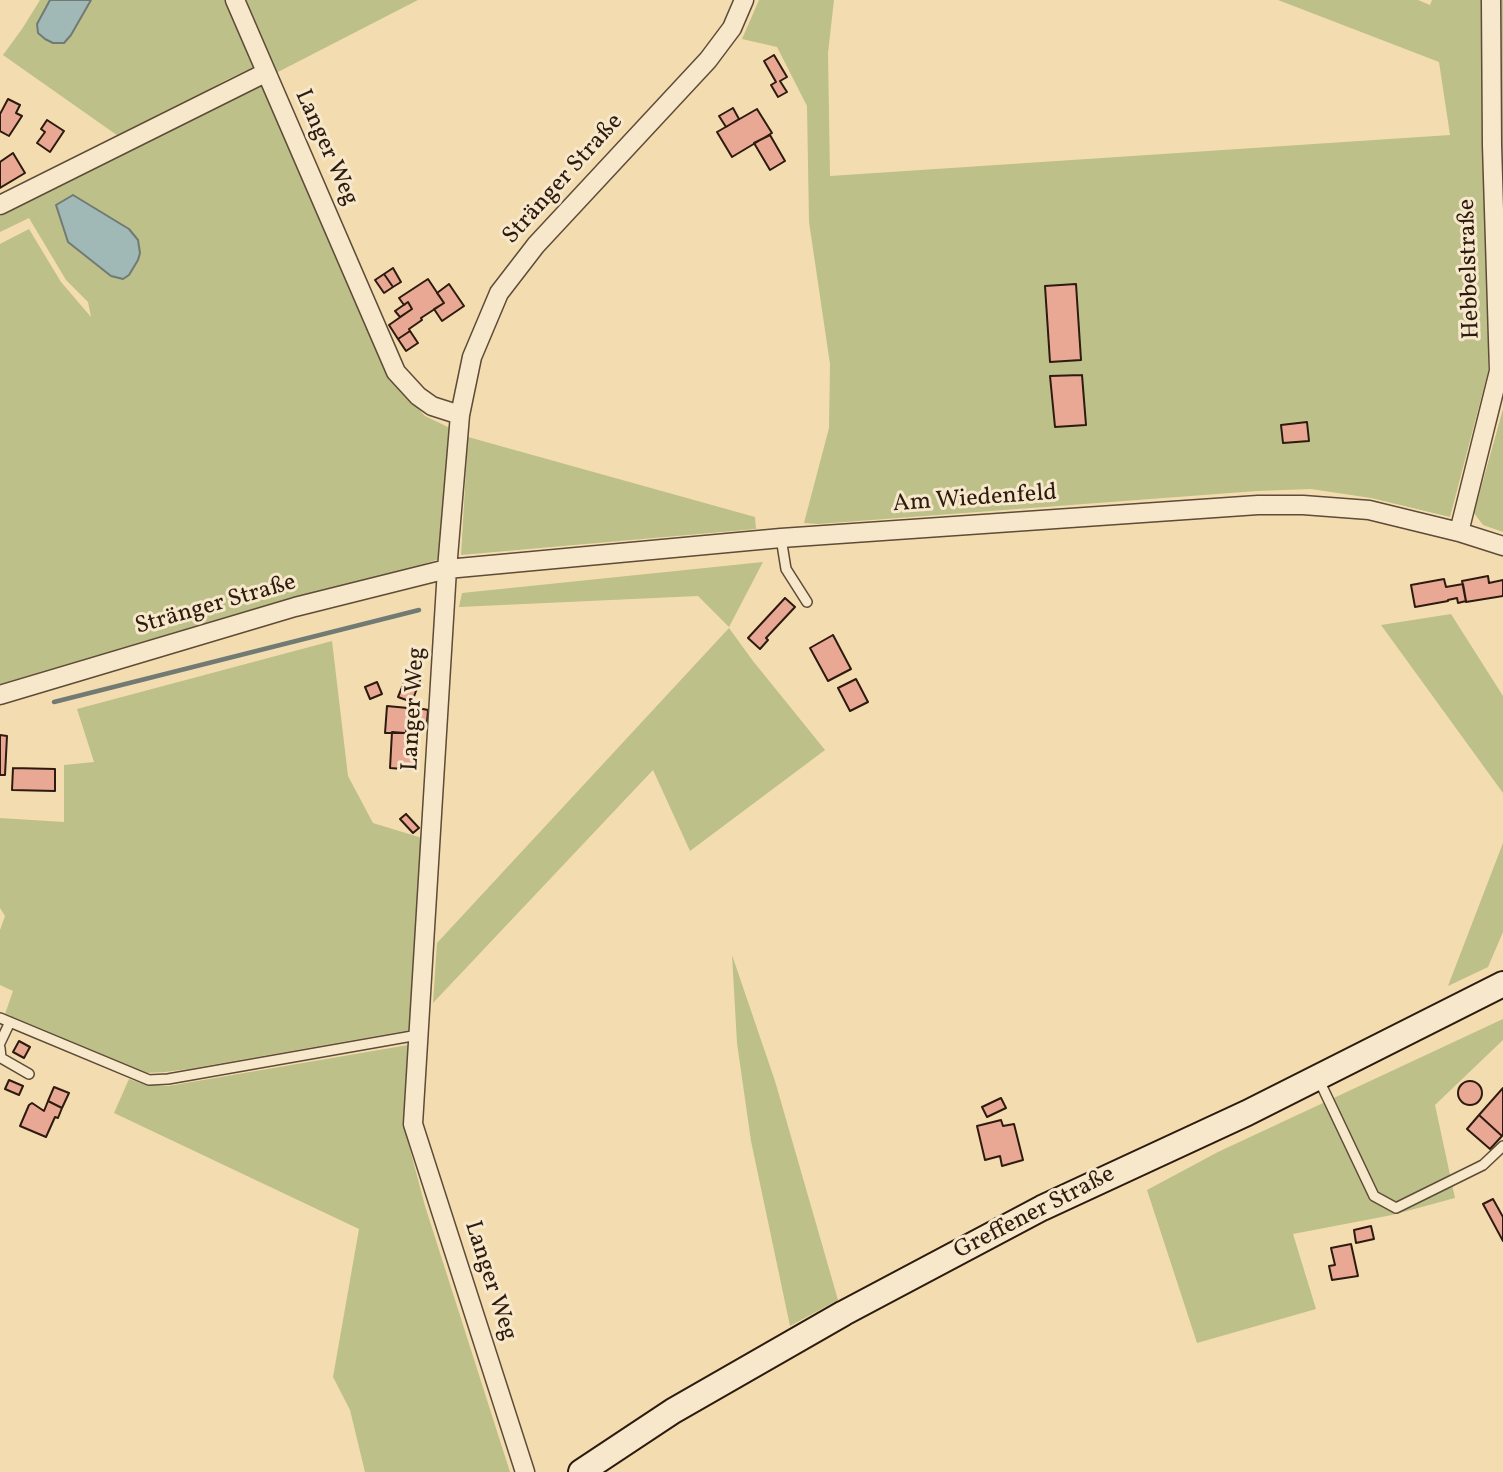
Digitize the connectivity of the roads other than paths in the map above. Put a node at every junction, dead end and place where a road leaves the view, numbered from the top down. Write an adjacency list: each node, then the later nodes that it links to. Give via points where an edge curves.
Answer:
1 (235, 0): 4 (street, Langer Weg)
2 (744, 0): 7 (street, Stränger Straße, via 732,28 708,60 536,245 499,293 472,357)
3 (1492, 0): 5 (street, Hebbelstraße)
4 (265, 73): 6 (street); 7 (street, Langer Weg, via 396,372 432,406)
5 (1498, 146): 8 (street, Hebbelstraße, via 1499,371)
6 (0, 205)
7 (460, 415): 11 (street, Langer Weg)
8 (1458, 536): 9 (street, Am Wiedenfeld, via 1369,510 1258,505); 10 (street, Am Wiedenfeld)
9 (781, 538): 11 (street, Am Wiedenfeld); 12 (lane, via 786,569)
10 (1503, 546)
11 (447, 569): 13 (street, Stränger Straße, via 295,607); 17 (street, Langer Weg)
12 (807, 602)
13 (0, 695)
14 (1503, 984): 20 (main road, Greffener Straße)
15 (0, 1018): 16 (lane)
16 (10, 1022): 17 (lane, via 149,1080); 18 (lane)
17 (418, 1035): 22 (street, Langer Weg, via 413,1124)
18 (0, 1046): 19 (lane, via 1,1058)
19 (29, 1074)
20 (1318, 1077): 21 (lane, via 1374,1196 1396,1208 1483,1165); 23 (main road, Greffener Straße, via 1042,1208 856,1307 673,1411)
21 (1503, 1146)
22 (526, 1472)
23 (582, 1472)

